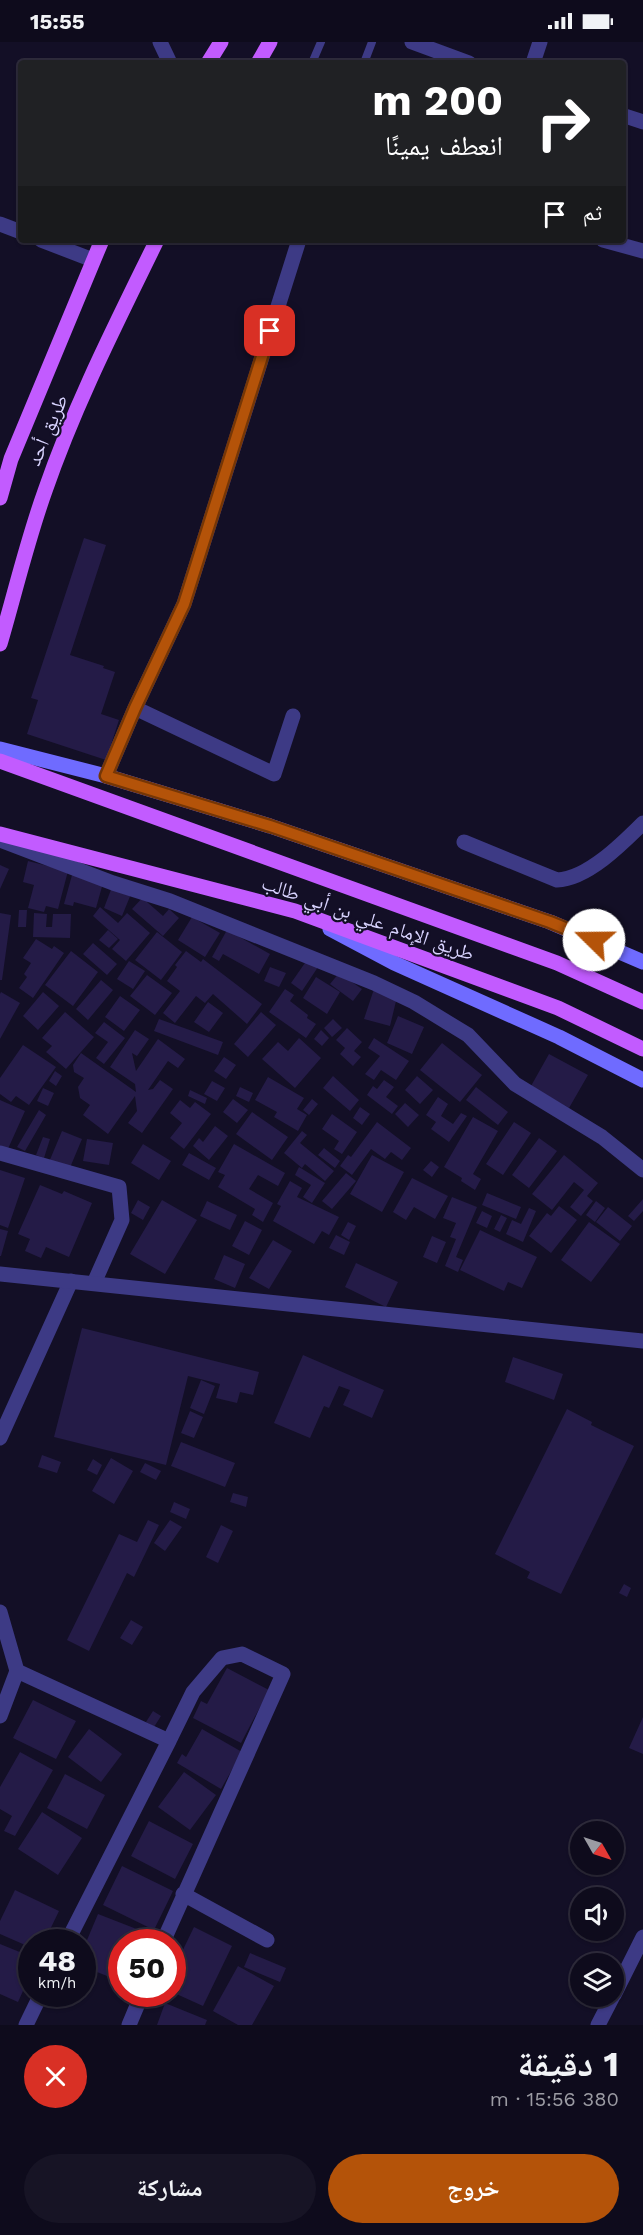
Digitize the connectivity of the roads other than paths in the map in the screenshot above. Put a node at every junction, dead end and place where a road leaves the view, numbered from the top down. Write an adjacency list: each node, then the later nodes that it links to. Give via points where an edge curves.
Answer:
1 (160, 42): 8 (street)
2 (222, 42): 9 (main road)
3 (270, 42): 10 (main road)
4 (321, 42): 11 (lane)
5 (372, 42): 12 (lane)
6 (412, 42): 13 (street)
7 (540, 42): 14 (street)
8 (169, 60)
9 (210, 60)
10 (260, 60)
11 (313, 60)
12 (365, 60)
13 (462, 60)
14 (534, 60)
15 (626, 116): 16 (street)
16 (643, 122)
17 (0, 224): 18 (street)
18 (18, 231)
19 (49, 243): 25 (street)
20 (101, 243): 25 (main road, طريق أحد)
21 (156, 243): 27 (main road, طريق أحد, via 101,357 44,492)
22 (298, 243): 28 (street, via 184,604)
23 (614, 243): 24 (street)
24 (643, 251)
25 (93, 260): 26 (main road, طريق أحد, via 11,459)
26 (0, 498)
27 (0, 645)
28 (135, 708): 29 (street, via 274,774); 32 (street)
29 (293, 716)
30 (0, 749): 32 (main road)
31 (0, 761): 39 (main road, طريق الإمام علي بن أبي طالب, via 557,963)
32 (106, 776): 38 (main road, via 270,826 550,922)
33 (643, 823): 36 (street, via 609,856 567,880 557,880)
34 (0, 834): 37 (main road, طريق الإمام علي بن أبي طالب)
35 (0, 840): 43 (street, via 170,901 414,1002 468,1035 515,1084 602,1137)
36 (464, 842)
37 (295, 911): 40 (main road, طريق الإمام علي بن أبي طالب, via 558,1008); 41 (main road, via 394,963 559,1037)
38 (643, 962)
39 (643, 1002)
40 (643, 1049)
41 (643, 1080)
42 (0, 1153): 46 (street, via 119,1187 122,1220)
43 (643, 1170)
44 (0, 1274): 45 (street)
45 (71, 1281): 46 (street); 48 (street)
46 (94, 1283): 47 (street)
47 (643, 1341)
48 (0, 1438)
49 (0, 1612): 50 (street)
50 (17, 1671): 51 (street); 52 (street)
51 (0, 1716)
52 (169, 1741): 53 (street, via 193,1692 222,1658 242,1654 283,1674); 54 (street)
53 (183, 1894): 55 (street); 57 (street)
54 (74, 1929)
55 (168, 1929)
56 (643, 1937): 58 (street)
57 (267, 1940)
58 (624, 1974)
59 (35, 2007): 62 (street)
60 (137, 2007): 63 (street)
61 (607, 2007): 64 (street)
62 (26, 2025)
63 (129, 2025)
64 (598, 2025)

